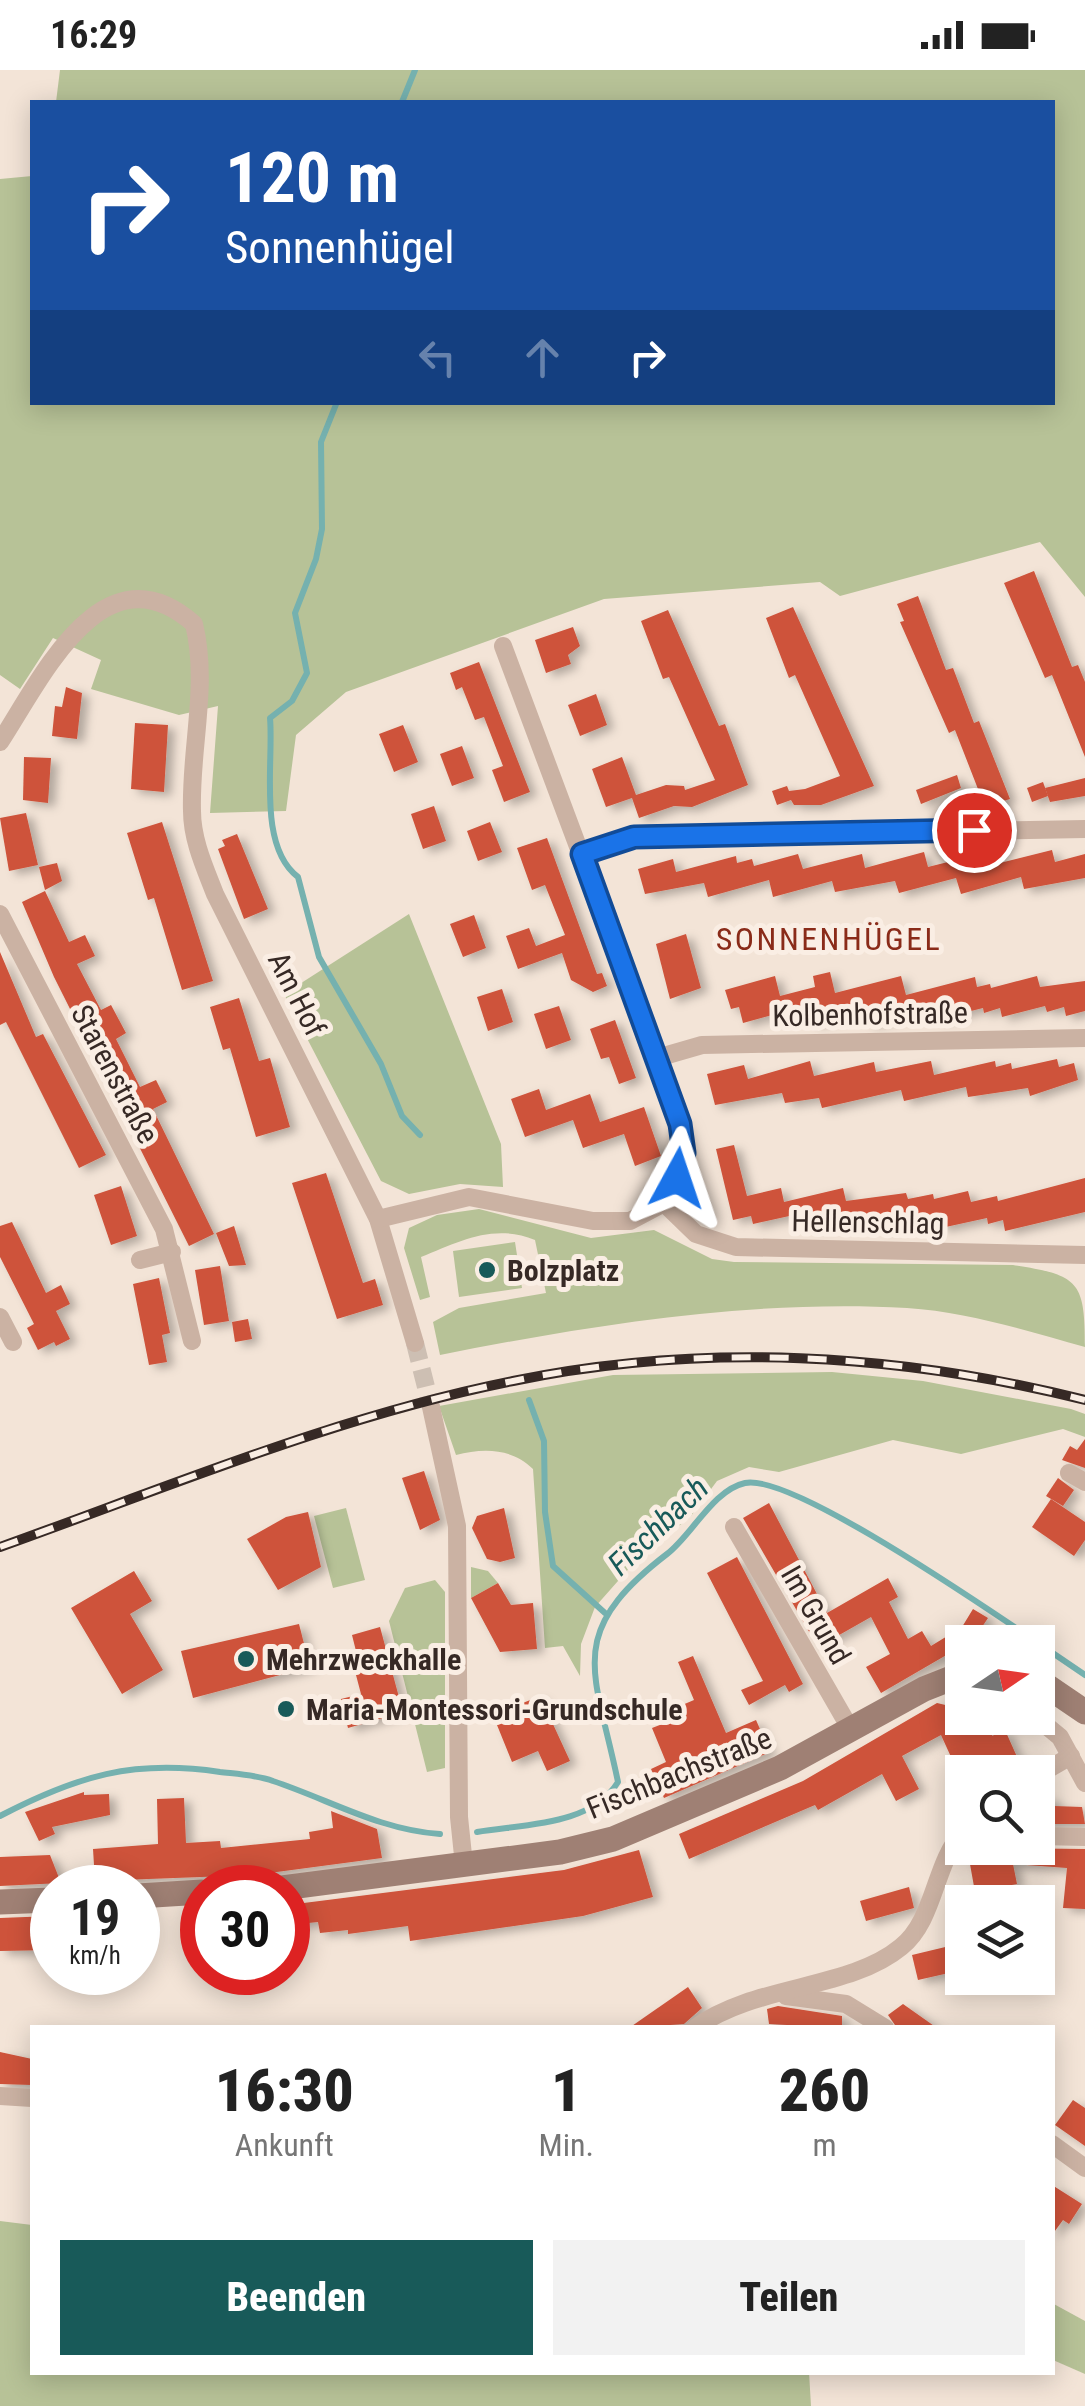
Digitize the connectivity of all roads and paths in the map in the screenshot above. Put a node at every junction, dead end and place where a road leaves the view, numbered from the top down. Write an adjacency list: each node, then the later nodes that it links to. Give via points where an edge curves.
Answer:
1 (503, 646): 4 (street)
2 (0, 742): 10 (street, Am Hof, via 83,621 115,602 144,598 194,624 202,658 192,814 199,852)
3 (1085, 828): 4 (street, via 634,837)
4 (582, 854): 8 (street)
5 (0, 902): 6 (street, Starenstraße)
6 (3, 919): 11 (street, Starenstraße)
7 (1085, 1038): 8 (street, Kolbenhofstraße, via 702,1045)
8 (657, 1058): 9 (street, via 684,1153)
9 (664, 1204): 10 (street, via 630,1220 593,1221 470,1197); 12 (street, Hellenschlag, via 696,1234 736,1247)
10 (378, 1219): 17 (street, Am Hof)
11 (172, 1252): 13 (street); 15 (street, Starenstraße)
12 (1085, 1255)
13 (140, 1260)
14 (0, 1317): 16 (street)
15 (192, 1341)
16 (13, 1342)
17 (415, 1343)
18 (432, 1407): 30 (street, via 457,1526)
19 (734, 1527): 23 (street, Im Grund)
20 (945, 1686): 23 (main road, Fischbachstraße)
21 (1055, 1692): 22 (main road)
22 (1085, 1712)
23 (851, 1730): 30 (main road, Fischbachstraße, via 613,1839 567,1851)
24 (1055, 1732): 25 (street)
25 (1072, 1756): 26 (street); 27 (street)
26 (1055, 1765)
27 (1085, 1783)
28 (1055, 1836): 29 (street)
29 (1085, 1837)
30 (463, 1855): 32 (main road, Fischbachstraße)
31 (946, 1865): 35 (street, via 906,1944 860,1968)
32 (310, 1883)
33 (30, 1901): 34 (main road)
34 (0, 1902)
35 (761, 1997): 36 (street); 37 (street, via 846,2004)
36 (701, 2025)
37 (881, 2025)
38 (0, 2096): 39 (street)
39 (30, 2098)
40 (1055, 2146): 41 (street)
41 (1085, 2168)

